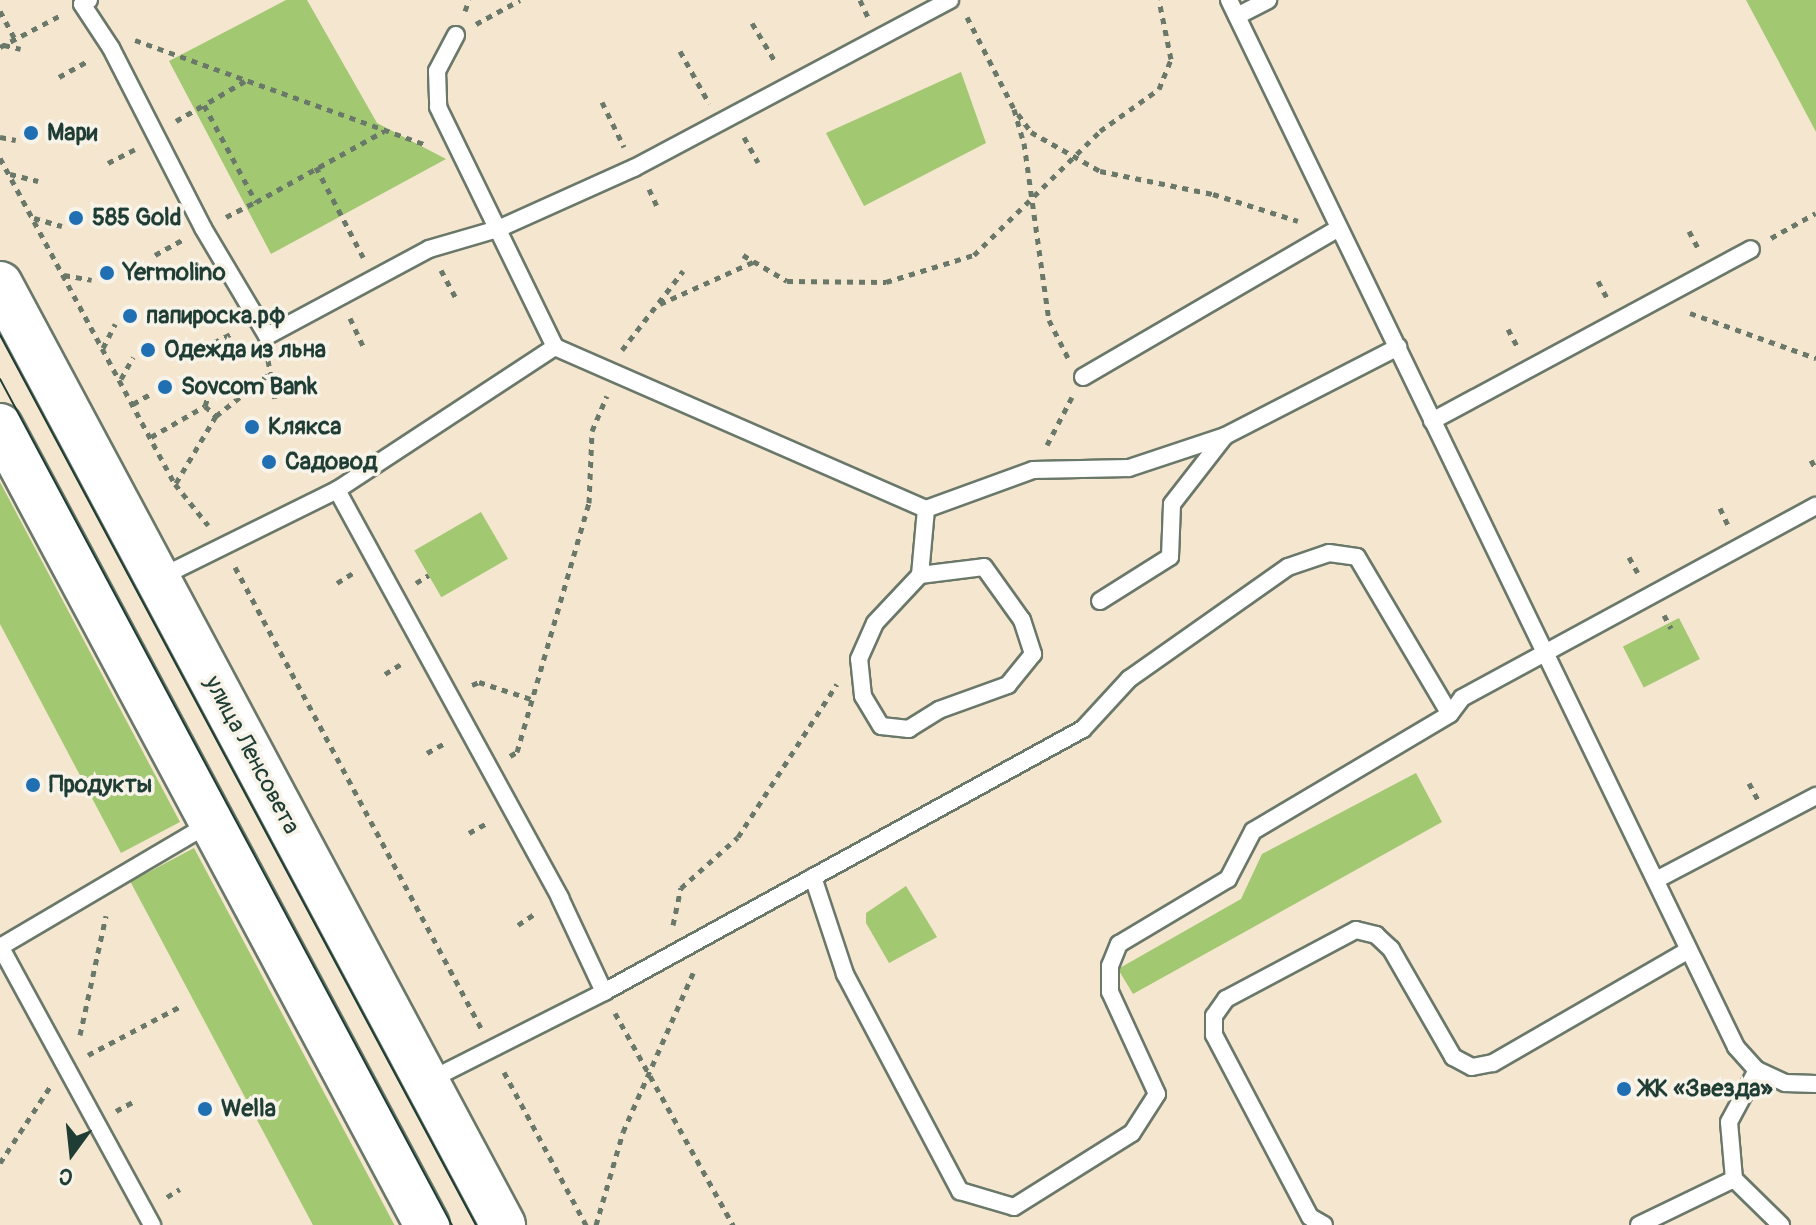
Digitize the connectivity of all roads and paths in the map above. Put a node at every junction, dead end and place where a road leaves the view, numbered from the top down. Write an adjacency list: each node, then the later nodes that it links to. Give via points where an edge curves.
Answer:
1 (520, 0): 11 (path)
2 (950, 0): 18 (lane)
3 (1159, 0): 27 (path, via 1171,42 1168,76)
4 (1229, 0): 9 (lane)
5 (1268, 0): 9 (lane)
6 (86, 2): 12 (path); 49 (lane, via 203,228)
7 (0, 11): 12 (path)
8 (965, 14): 20 (path)
9 (1237, 16): 37 (lane)
10 (752, 23): 18 (path)
11 (456, 35): 25 (lane, via 437,71 434,91)
12 (15, 39): 14 (path)
13 (131, 39): 17 (path)
14 (2, 46): 15 (path)
15 (21, 49)
16 (680, 51): 21 (path)
17 (246, 80): 22 (path); 28 (path, via 204,105 256,202)
18 (790, 85): 21 (lane)
19 (602, 102): 29 (path)
20 (1014, 109): 27 (path, via 1031,132); 32 (path)
21 (720, 122): 29 (lane)
22 (384, 131): 25 (path); 28 (path)
23 (0, 137): 24 (path)
24 (16, 140)
25 (462, 157): 36 (lane)
26 (0, 158): 30 (path)
27 (1075, 158): 32 (path); 37 (path, via 1100,171 1213,194)
28 (316, 167): 44 (path)
29 (634, 168): 36 (lane)
30 (9, 174): 31 (path); 34 (path)
31 (38, 181)
32 (1033, 202): 40 (path, via 974,255 886,282 787,281); 61 (path, via 1049,320 1061,350)
33 (1816, 213): 38 (path)
34 (33, 218): 35 (path); 42 (path)
35 (62, 226)
36 (498, 229): 44 (lane, via 429,249); 52 (lane)
37 (1336, 230): 53 (lane); 61 (lane)
38 (1751, 249): 47 (lane)
39 (743, 255): 40 (path)
40 (754, 262): 48 (path)
41 (683, 271): 48 (path)
42 (63, 275): 43 (path); 55 (path)
43 (92, 280)
44 (373, 280): 46 (lane)
45 (0, 284): 82 (street, улица Ленсовета)
46 (341, 298): 51 (lane); 56 (path)
47 (1655, 301): 58 (path); 69 (lane)
48 (657, 305): 60 (path)
49 (258, 320): 51 (lane); 54 (path)
50 (115, 324): 55 (path)
51 (267, 336): 59 (path)
52 (555, 347): 60 (lane); 77 (lane)
53 (1398, 347): 69 (lane); 71 (lane)
54 (203, 348)
55 (103, 349): 62 (path)
56 (365, 350)
57 (133, 357): 62 (path)
58 (1816, 358)
59 (269, 374): 65 (path); 68 (path)
60 (611, 374): 79 (lane); 87 (path, via 592,431 589,503)
61 (1083, 377): 75 (path)
62 (120, 380): 66 (path)
63 (152, 393): 66 (path)
64 (209, 394): 67 (path)
65 (275, 398)
66 (133, 404): 72 (path)
67 (205, 406): 68 (path); 72 (path)
68 (216, 416): 76 (path)
69 (1432, 421): 84 (lane)
70 (0, 426): 91 (street)
71 (1225, 436): 75 (lane, via 1129,468); 83 (lane, via 1172,504 1170,557)
72 (151, 437): 76 (path)
73 (1811, 460): 74 (path)
74 (1816, 469)
75 (1033, 470): 79 (lane)
76 (175, 484): 80 (path)
77 (337, 490): 80 (lane); 86 (lane)
78 (1816, 506): 84 (lane)
79 (926, 509): 81 (lane)
80 (223, 546): 82 (lane); 101 (path)
81 (920, 575): 85 (lane, via 875,623); 85 (lane, via 984,567 1022,620 1033,654 1008,685 939,710 909,729 881,726 863,696)
82 (158, 579): 105 (street, улица Ленсовета)
83 (1100, 601)
84 (1542, 651): 88 (lane, via 1462,698); 94 (lane)
85 (859, 659): 98 (path, via 829,692 738,837 681,888)
86 (450, 694): 87 (path, via 479,682); 89 (lane)
87 (531, 699): 89 (path, via 517,752)
88 (1450, 714): 92 (lane, via 1357,557 1329,553 1288,567 1129,679 1083,729); 92 (lane, via 1253,831 1228,879 1119,944 1110,966 1110,992 1157,1094 1132,1133 1014,1207 960,1191 845,974)
89 (489, 769): 99 (lane)
90 (1816, 796): 94 (lane)
91 (212, 823): 93 (lane); 110 (street)
92 (813, 877): 95 (lane)
93 (114, 880): 96 (lane); 102 (path)
94 (1656, 880): 97 (lane)
95 (698, 937): 98 (lane); 104 (path, via 698,961)
96 (0, 947): 102 (lane)
97 (1687, 951): 103 (lane, via 1736,1047); 115 (lane, via 1493,1063 1472,1067 1453,1057 1391,949 1376,935 1356,930 1226,999 1214,1016 1214,1035 1310,1217)
98 (664, 956): 99 (lane)
99 (604, 992): 101 (lane); 104 (path)
100 (179, 1007): 102 (path)
101 (493, 1050): 105 (lane); 112 (path)
102 (70, 1067): 107 (path, via 51,1084); 109 (lane)
103 (1757, 1070): 106 (lane, via 1785,1083); 108 (lane, via 1729,1122)
104 (649, 1073): 113 (path, via 623,1132); 114 (path)
105 (427, 1082): 111 (street, улица Ленсовета)
106 (1816, 1084)
107 (0, 1163)
108 (1734, 1179): 116 (lane); 117 (lane)
109 (152, 1225)
110 (427, 1225)
111 (503, 1225)
112 (586, 1225)
113 (596, 1225)
114 (733, 1225)
115 (1324, 1225)
116 (1639, 1225)
117 (1781, 1225)

